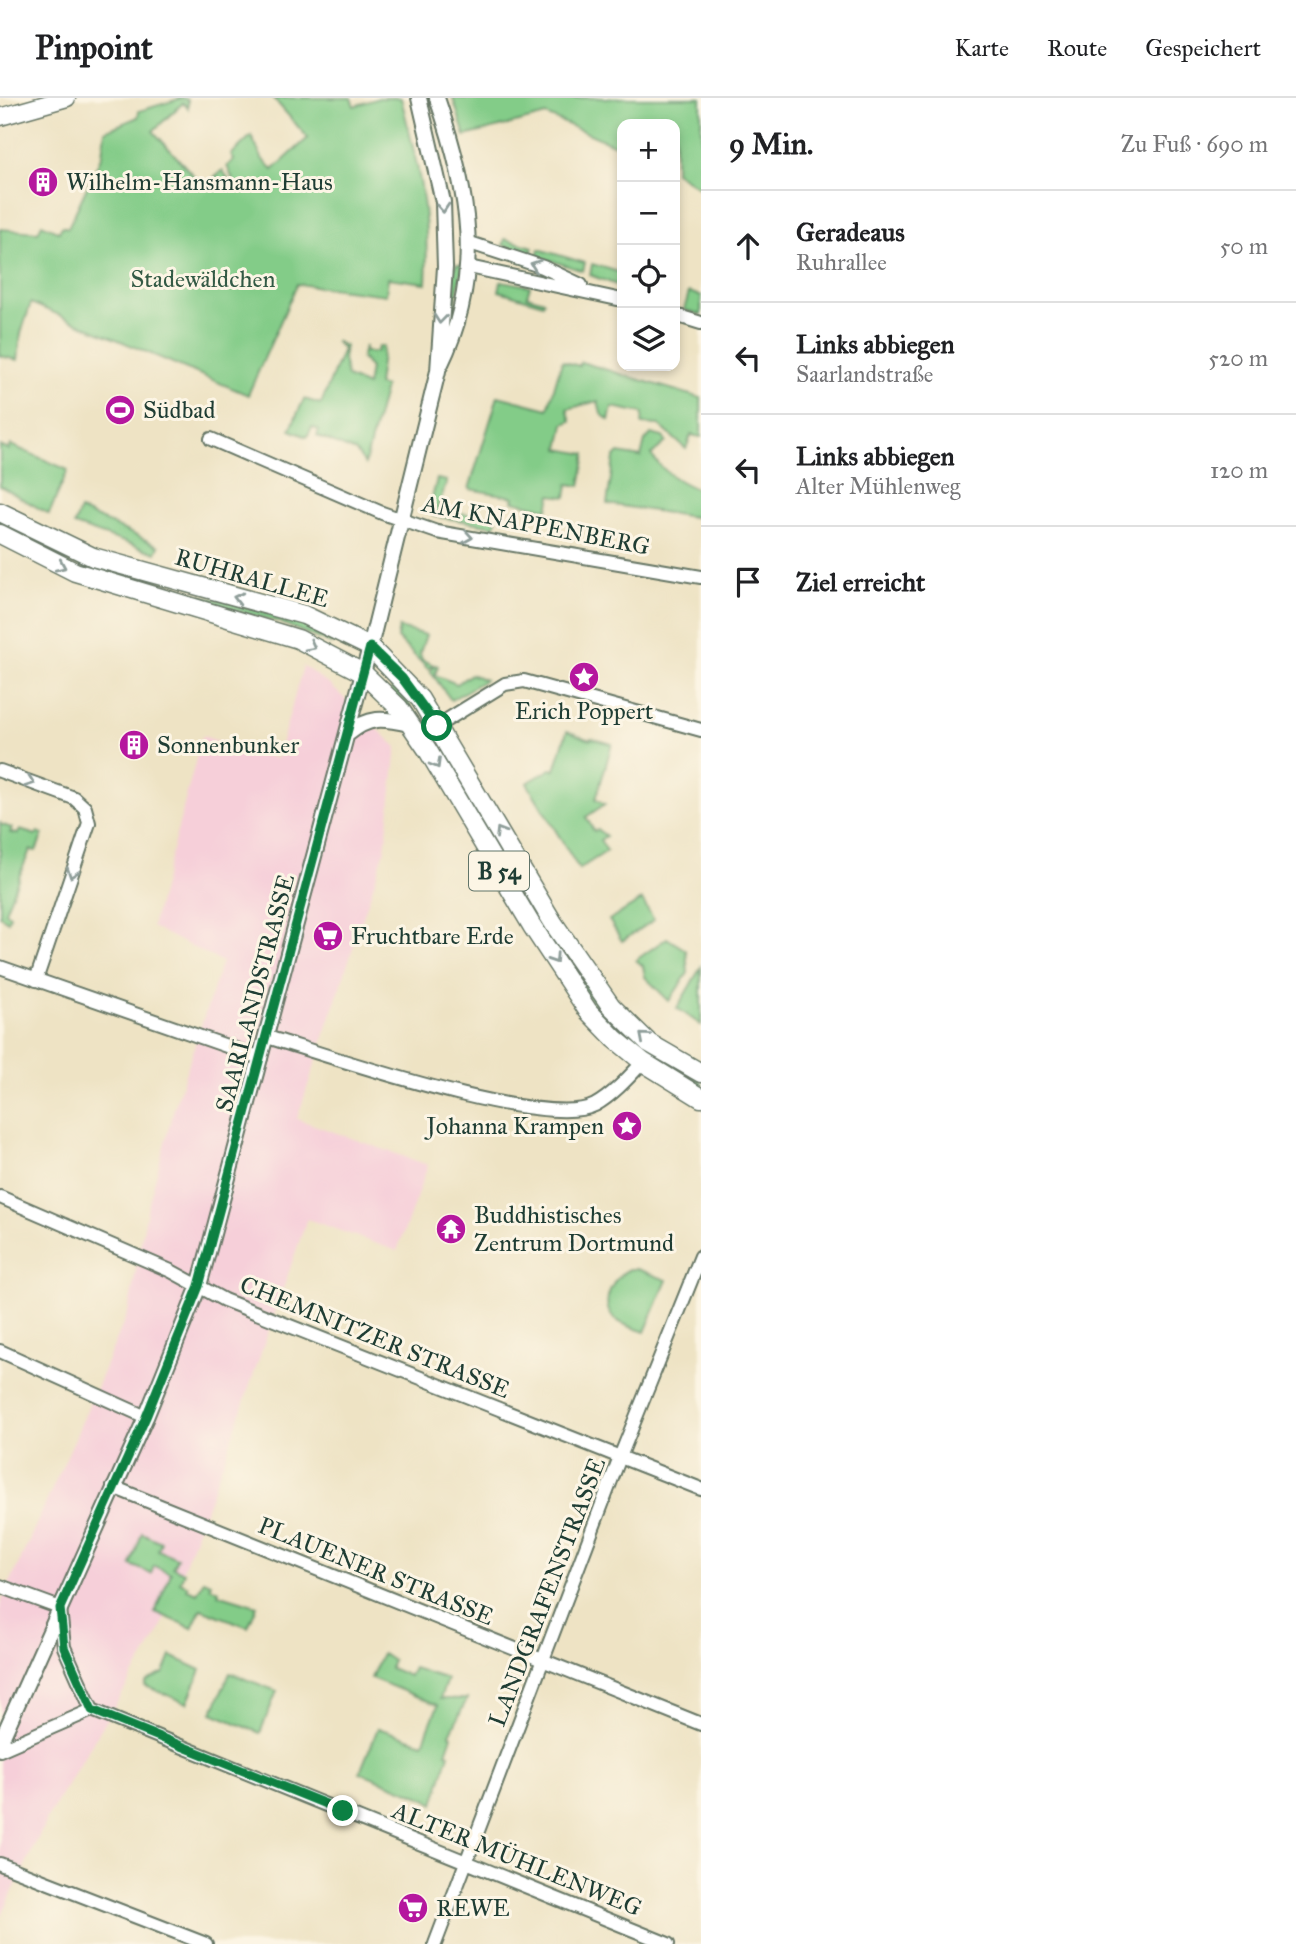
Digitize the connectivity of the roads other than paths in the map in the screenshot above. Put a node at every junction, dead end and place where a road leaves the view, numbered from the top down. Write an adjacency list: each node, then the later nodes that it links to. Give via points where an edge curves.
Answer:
1 (67, 98): 4 (main road)
2 (419, 98): 6 (street, SAARLANDSTRASSE, one-way to 6, via 441,186)
3 (437, 98): 5 (street, SAARLANDSTRASSE, via 460,174)
4 (0, 117)
5 (470, 243): 6 (street); 7 (street, SAARLANDSTRASSE); 8 (street, one-way to 5, via 543,267)
6 (445, 245): 7 (street); 12 (street, SAARLANDSTRASSE, one-way to 12)
7 (469, 267): 8 (street); 12 (street, SAARLANDSTRASSE, via 453,340)
8 (597, 292): 9 (street)
9 (617, 298)
10 (680, 317): 11 (street)
11 (701, 323)
12 (438, 370): 15 (street, SAARLANDSTRASSE)
13 (211, 439): 15 (street, AM KNAPPENBERG)
14 (0, 512): 18 (main road, RUHRALLEE / B 54, one-way to 14, via 304,615 93,557)
15 (402, 520): 17 (street, AM KNAPPENBERG, one-way to 17, via 437,532); 18 (street, SAARLANDSTRASSE)
16 (0, 534): 19 (main road, RUHRALLEE / B 54, one-way to 19, via 75,572 298,639)
17 (701, 577)
18 (370, 647): 19 (street, SAARLANDSTRASSE); 21 (main road, RUHRALLEE / B 54, via 402,678)
19 (363, 673): 20 (main road, RUHRALLEE / B 54); 23 (street, SAARLANDSTRASSE)
20 (409, 724): 23 (street, via 373,719); 29 (main road, RUHRALLEE / B 54, one-way to 29, via 588,1011)
21 (437, 726): 22 (street, via 518,680); 30 (main road, RUHRALLEE / B 54, one-way to 21, via 649,1043 611,1006 559,932)
22 (701, 730)
23 (348, 734): 27 (street, SAARLANDSTRASSE)
24 (0, 771): 26 (street, one-way to 26, via 74,798 85,808 89,823)
25 (0, 967): 26 (street)
26 (36, 980): 28 (street)
27 (267, 1037): 28 (street, SAARLANDSTRASSE); 29 (street, via 463,1096 536,1108 573,1110 594,1105)
28 (261, 1058): 34 (street, SAARLANDSTRASSE)
29 (643, 1062): 31 (main road, RUHRALLEE / B 54)
30 (701, 1073)
31 (701, 1098)
32 (0, 1197): 34 (street, CHEMNITZER STRASSE)
33 (701, 1256): 37 (street, LANDGRAFENSTRASSE)
34 (199, 1286): 36 (street, SAARLANDSTRASSE); 37 (street, CHEMNITZER STRASSE, via 224,1300)
35 (0, 1351): 36 (street)
36 (146, 1417): 38 (street, SAARLANDSTRASSE)
37 (620, 1457): 39 (street, CHEMNITZER STRASSE); 42 (street, LANDGRAFENSTRASSE)
38 (113, 1487): 41 (street, SAARLANDSTRASSE); 42 (street, PLAUENER STRASSE)
39 (701, 1489)
40 (0, 1586): 41 (street)
41 (60, 1608): 43 (street, SAARLANDSTRASSE, via 64,1647); 45 (street, SAARLANDSTRASSE)
42 (544, 1662): 44 (street, PLAUENER STRASSE); 47 (street, LANDGRAFENSTRASSE)
43 (92, 1710): 46 (street); 47 (street, ALTER MÜHLENWEG)
44 (701, 1724)
45 (0, 1743)
46 (0, 1750)
47 (467, 1862): 50 (street, LANDGRAFENSTRASSE); 51 (street, ALTER MÜHLENWEG)
48 (0, 1864): 49 (street)
49 (206, 1944)
50 (435, 1944)
51 (668, 1944)

